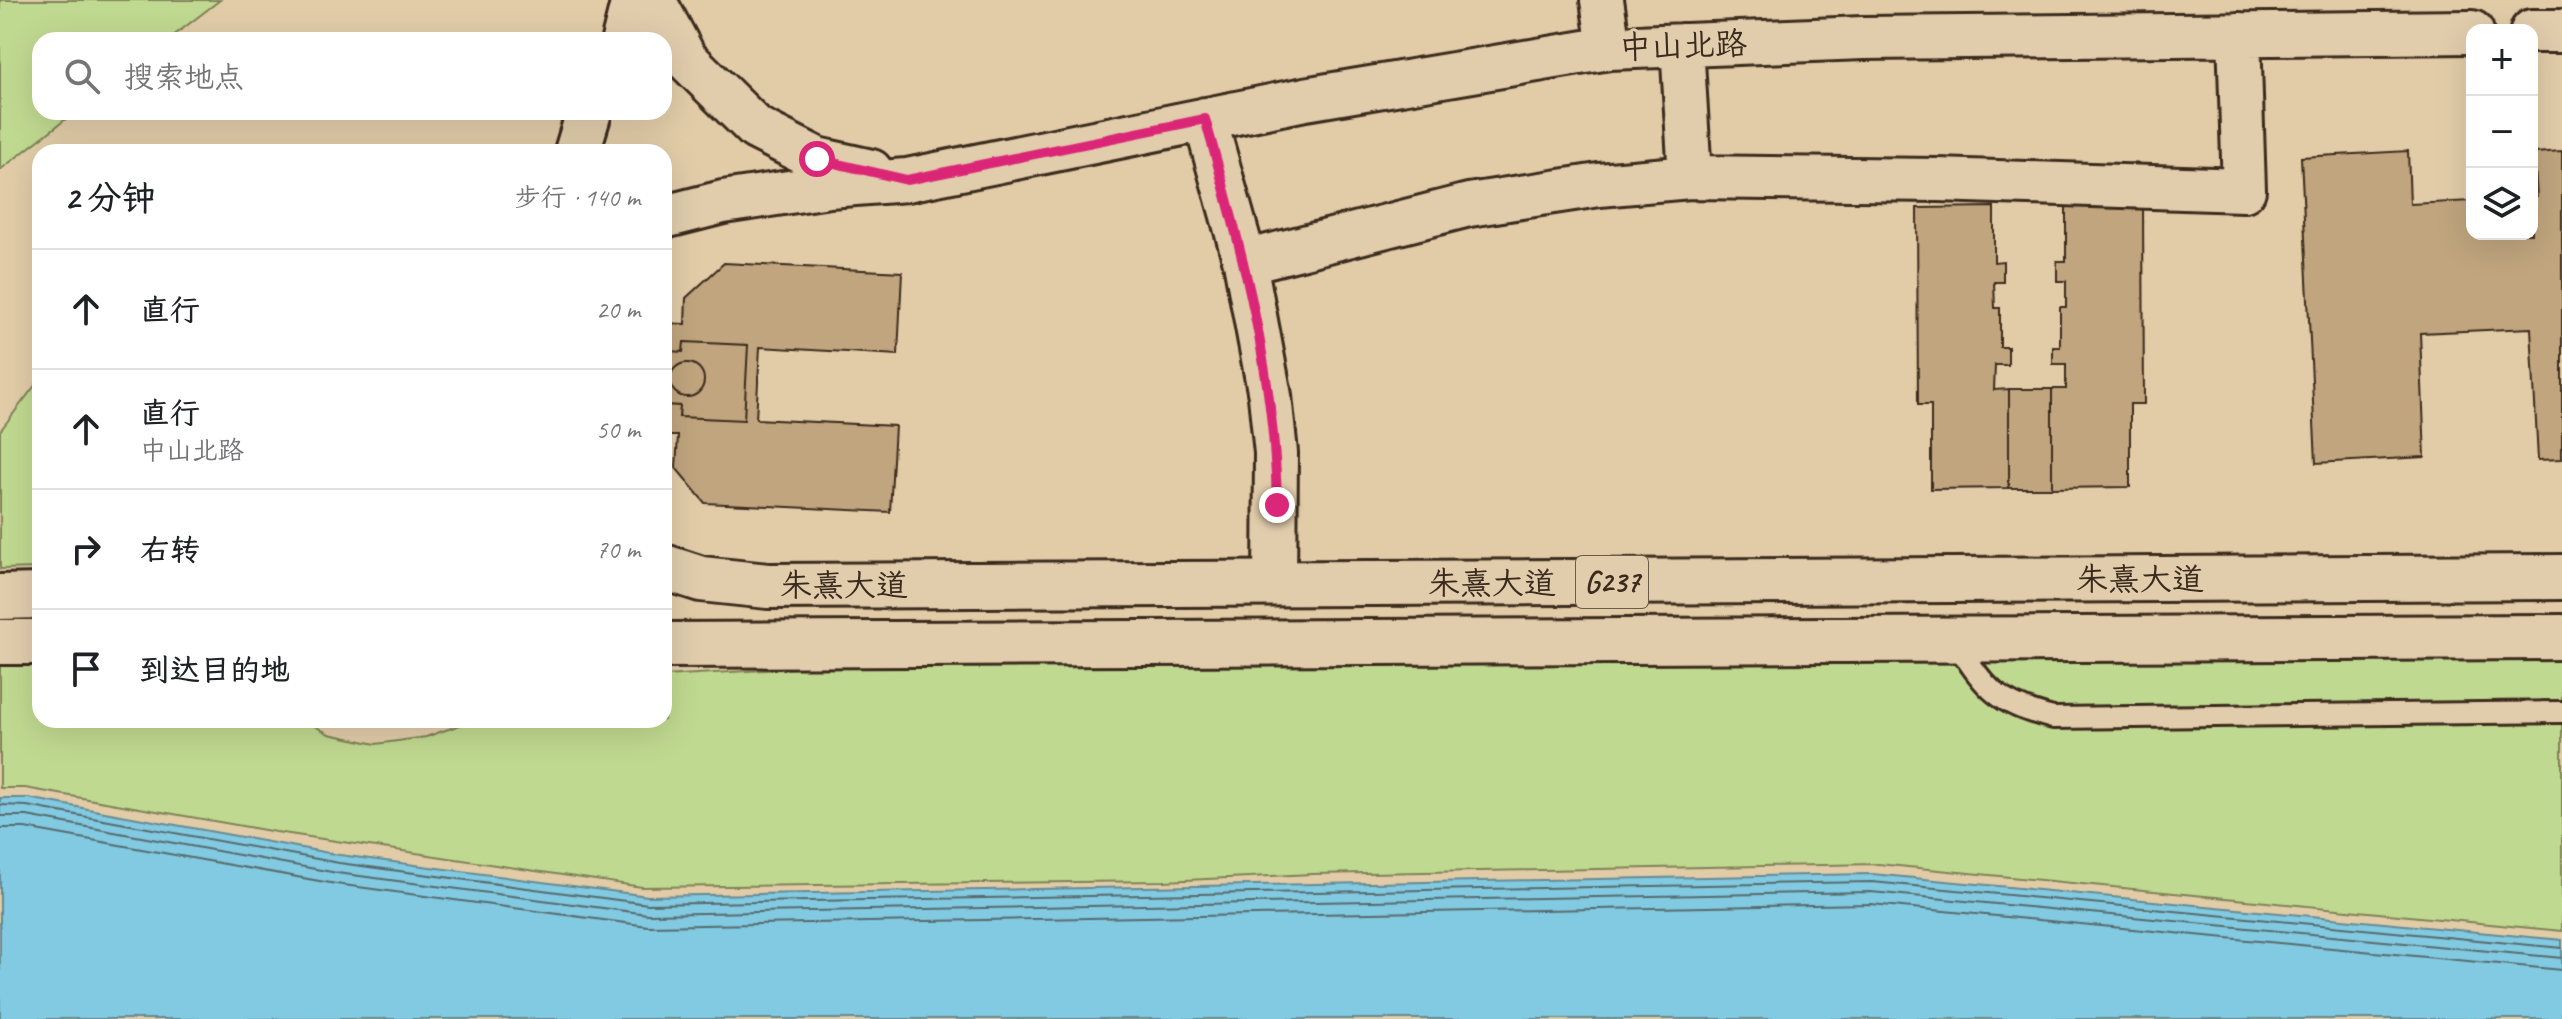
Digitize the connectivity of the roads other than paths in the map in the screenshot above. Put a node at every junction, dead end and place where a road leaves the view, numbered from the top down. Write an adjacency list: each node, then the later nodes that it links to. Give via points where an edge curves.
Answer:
1 (616, 0): 8 (main road)
2 (634, 0): 9 (main road)
3 (654, 0): 10 (street)
4 (1602, 0): 15 (street)
5 (2153, 18): 13 (street, 中山北路); 14 (street, 中山北路)
6 (2538, 31): 7 (street)
7 (2562, 31)
8 (608, 32)
9 (626, 32)
10 (671, 32)
11 (2466, 32): 13 (street, 中山北路)
12 (672, 34): 18 (street, via 685,58 756,128 817,159)
13 (2239, 34): 17 (street, via 2244,190)
14 (1682, 45): 15 (street, 中山北路); 17 (street)
15 (1609, 48): 16 (street, 中山北路)
16 (1205, 119): 18 (street, 中山北路); 20 (street)
17 (1690, 177): 20 (street, via 1469,205)
18 (907, 180): 19 (street, 中山北路, via 829,186)
19 (672, 215)
20 (1245, 262): 23 (street, via 1276,453)
21 (672, 570): 23 (main road, 朱熹大道 / G237, via 701,579 768,586)
22 (2562, 577): 23 (main road, 朱熹大道 / G237)
23 (1275, 584)
24 (32, 596): 25 (main road)
25 (0, 597)
26 (2562, 637): 27 (main road, 朱熹大道 / G237)
27 (1954, 640): 30 (main road, 朱熹大道 / G237); 31 (lane, via 1996,696 2019,710 2053,718)
28 (0, 642): 29 (main road)
29 (32, 642)
30 (672, 645)
31 (2562, 712)

